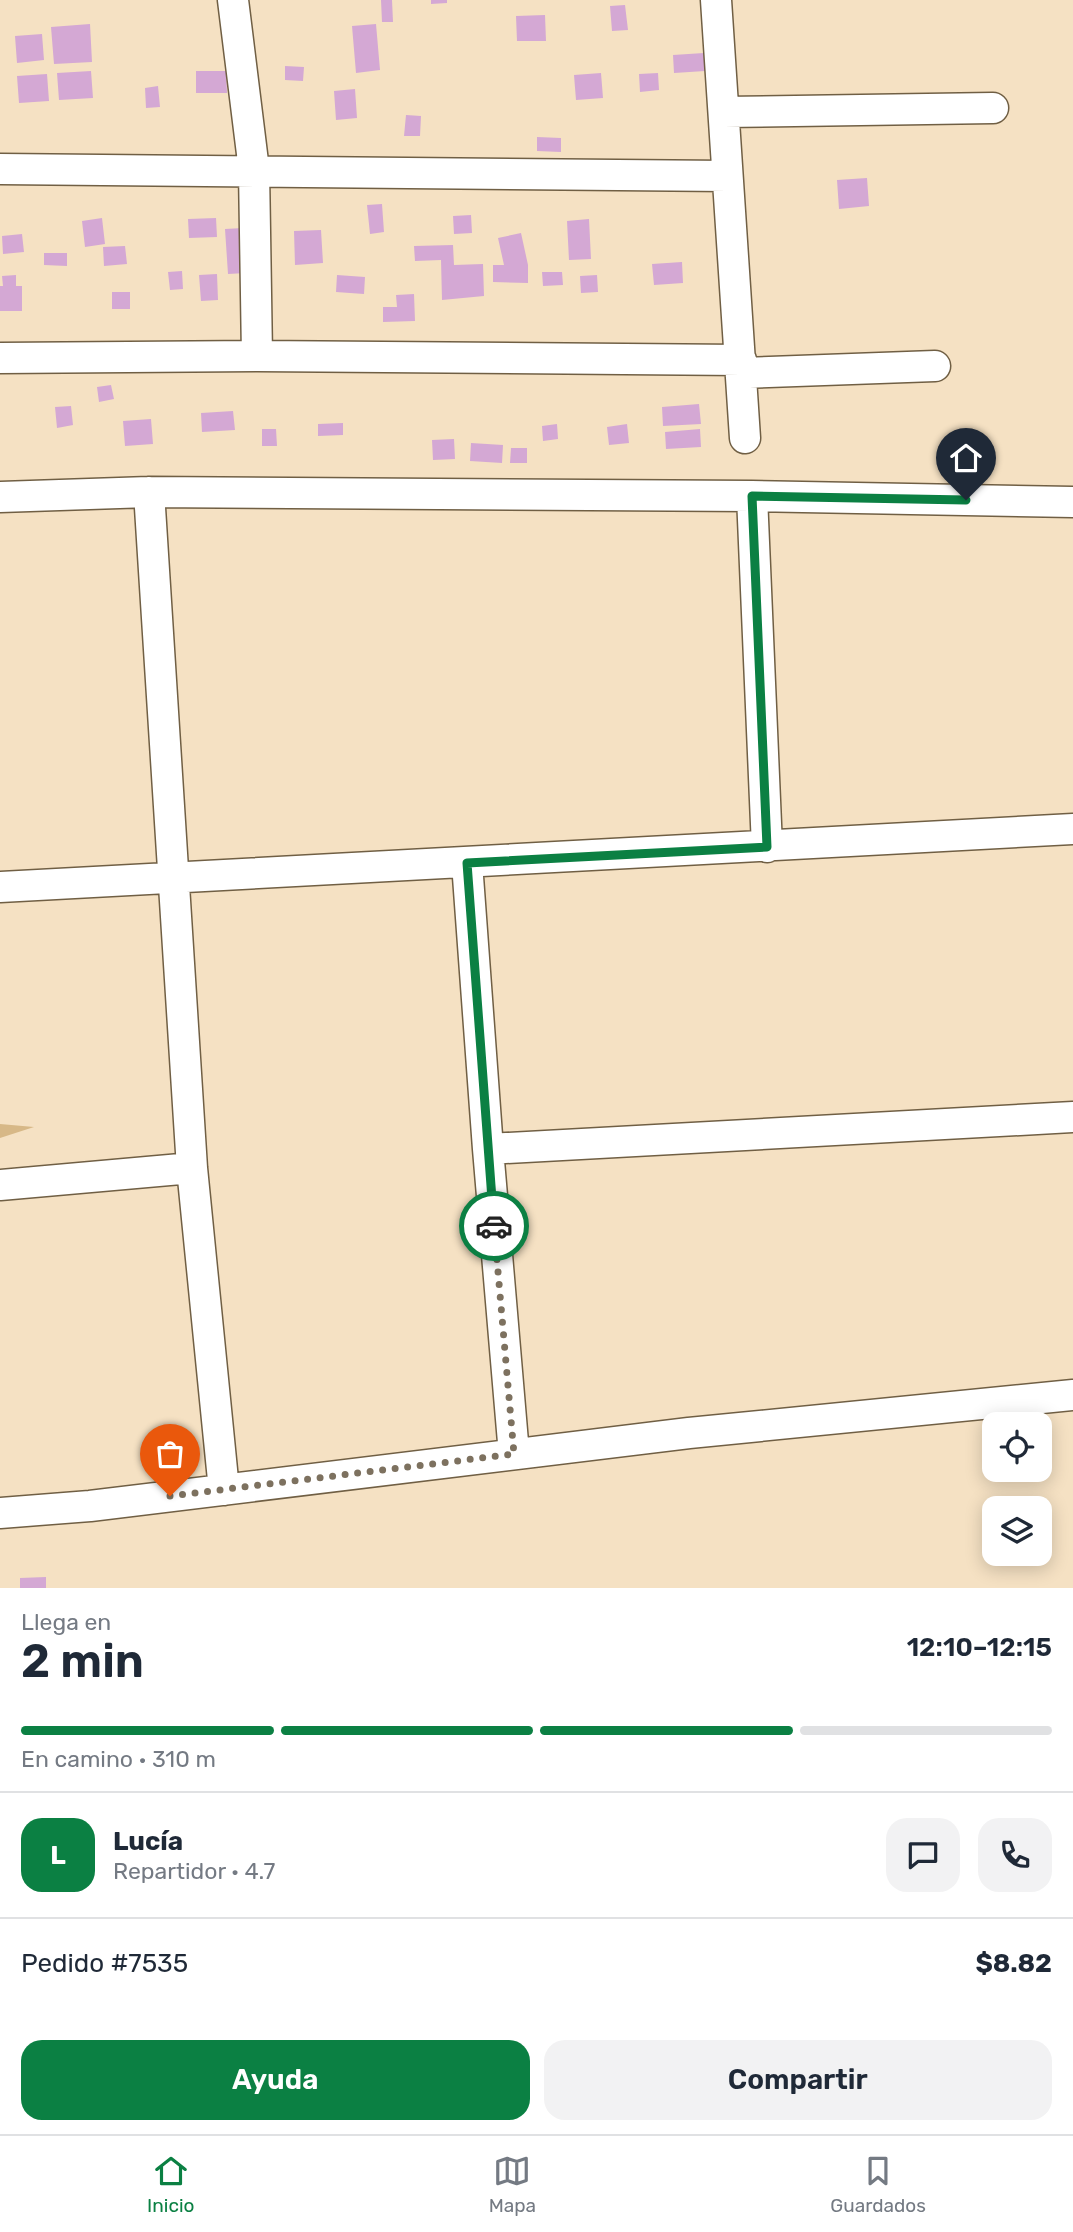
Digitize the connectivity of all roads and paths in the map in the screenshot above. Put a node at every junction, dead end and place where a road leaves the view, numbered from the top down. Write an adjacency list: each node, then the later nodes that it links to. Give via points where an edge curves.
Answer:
1 (233, 0): 6 (street)
2 (716, 0): 4 (street)
3 (993, 108): 4 (street)
4 (724, 112): 7 (street)
5 (0, 169): 6 (street)
6 (254, 170): 7 (street); 8 (street)
7 (727, 176): 11 (street)
8 (257, 356): 9 (street); 11 (street)
9 (0, 358)
10 (935, 366): 11 (street)
11 (741, 367): 12 (street)
12 (745, 438)
13 (149, 492): 14 (street); 15 (street); 20 (street)
14 (752, 496): 16 (street); 18 (street)
15 (0, 497)
16 (1073, 502)
17 (1073, 830): 18 (street)
18 (767, 847): 19 (street)
19 (467, 863): 20 (street); 23 (street)
20 (174, 879): 21 (street); 24 (street)
21 (0, 887)
22 (1073, 1116): 23 (street)
23 (488, 1149): 27 (street)
24 (192, 1168): 25 (street); 28 (street)
25 (0, 1185)
26 (1073, 1395): 27 (street)
27 (514, 1454): 28 (street)
28 (224, 1490): 29 (street)
29 (0, 1513)

